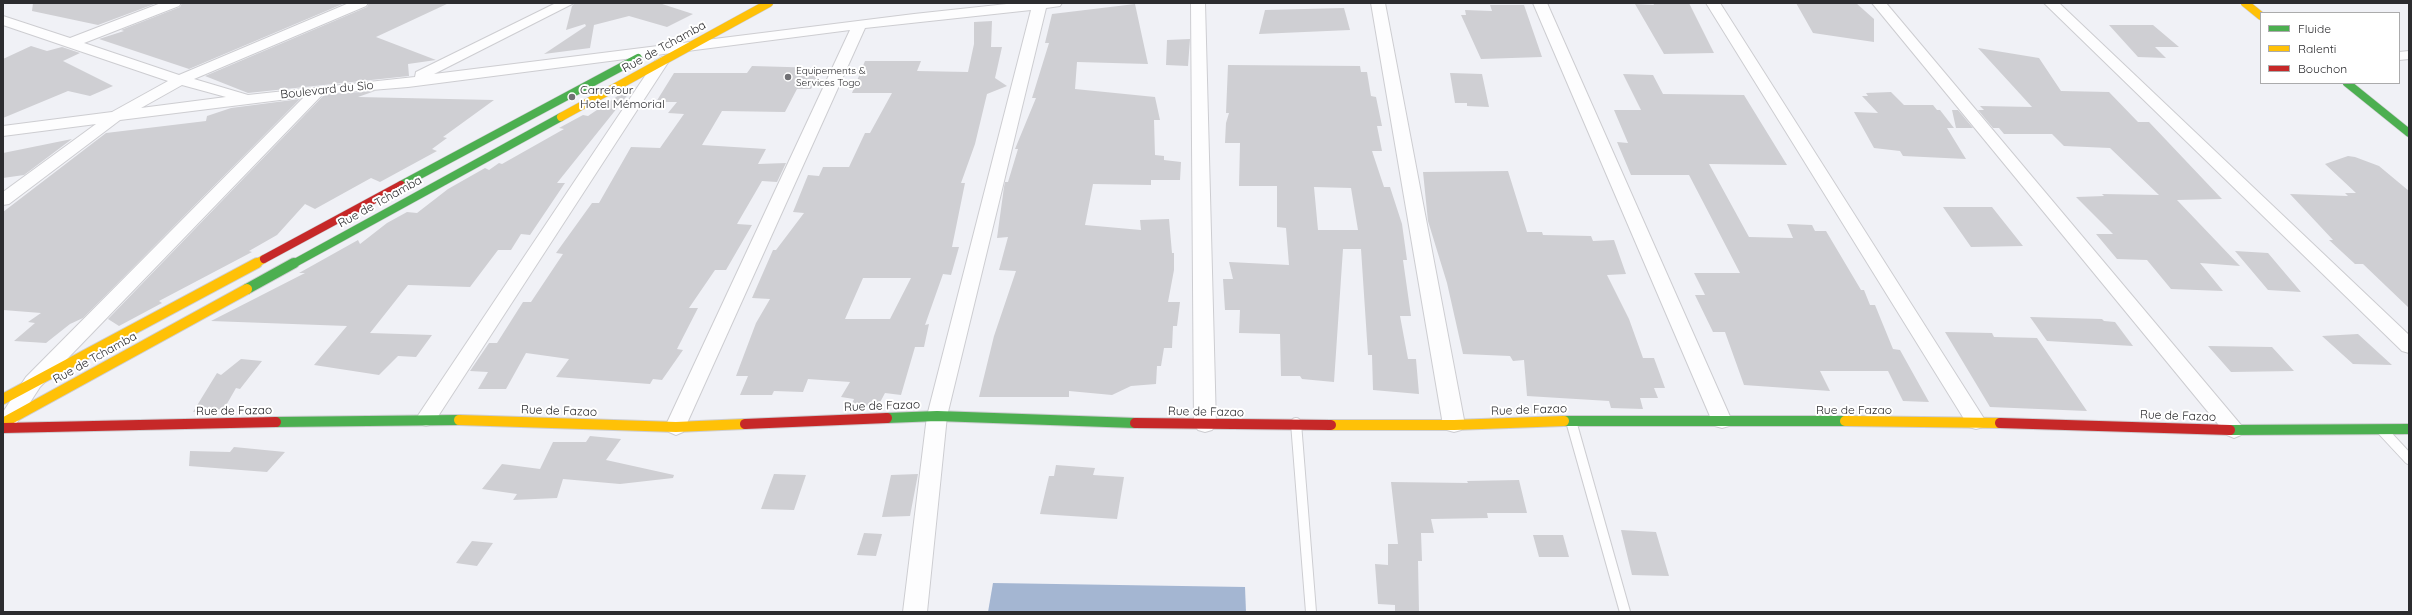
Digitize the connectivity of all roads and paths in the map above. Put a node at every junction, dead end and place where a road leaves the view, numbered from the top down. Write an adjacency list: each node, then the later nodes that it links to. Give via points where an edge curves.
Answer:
1 (174, 3): 17 (street)
2 (361, 3): 20 (street)
3 (567, 3): 21 (street)
4 (768, 3): 18 (street, Rue de Tchamba)
5 (1198, 3): 39 (street)
6 (1378, 3): 40 (street)
7 (1540, 3): 35 (street)
8 (1713, 3): 36 (street)
9 (1879, 3): 44 (street)
10 (2051, 3): 29 (street)
11 (2245, 3): 13 (street)
12 (1045, 4): 15 (street, Boulevard du Sio); 32 (street)
13 (2260, 15)
14 (3, 20): 17 (street)
15 (859, 26): 18 (street, Boulevard du Sio); 41 (street)
16 (672, 40): 19 (street, Rue de Tchamba)
17 (72, 42): 20 (street)
18 (690, 47): 19 (street, Boulevard du Sio)
19 (657, 56): 21 (street, Boulevard du Sio); 30 (street, Rue de Tchamba); 33 (street); 37 (street, Rue de Tchamba)
20 (180, 80): 24 (street); 25 (street)
21 (408, 82): 23 (street, Boulevard du Sio)
22 (2347, 84): 27 (street)
23 (319, 90): 24 (street, Boulevard du Sio); 30 (street)
24 (250, 99): 25 (street, Boulevard du Sio)
25 (115, 117): 26 (street, Boulevard du Sio); 28 (street)
26 (3, 131)
27 (2409, 133)
28 (3, 200)
29 (2409, 346)
30 (33, 382): 31 (street, Rue de Tchamba); 37 (street)
31 (3, 399)
32 (937, 416): 39 (street, Rue de Fazao); 41 (street, Rue de Fazao); 46 (street)
33 (426, 419): 37 (street, Rue de Fazao); 41 (street, Rue de Fazao)
34 (1571, 421): 35 (street, Rue de Fazao); 40 (street, Rue de Fazao); 48 (lane)
35 (1722, 421): 36 (street, Rue de Fazao)
36 (1976, 422): 44 (street, Rue de Fazao)
37 (5, 424)
38 (1296, 424): 39 (street, Rue de Fazao); 40 (street, Rue de Fazao); 47 (lane)
39 (1205, 425)
40 (1454, 425)
41 (676, 426)
42 (2381, 429): 43 (street, Rue de Fazao); 44 (street, Rue de Fazao); 45 (lane)
43 (2409, 429)
44 (2234, 430)
45 (2409, 459)
46 (915, 612)
47 (1311, 612)
48 (1625, 612)

